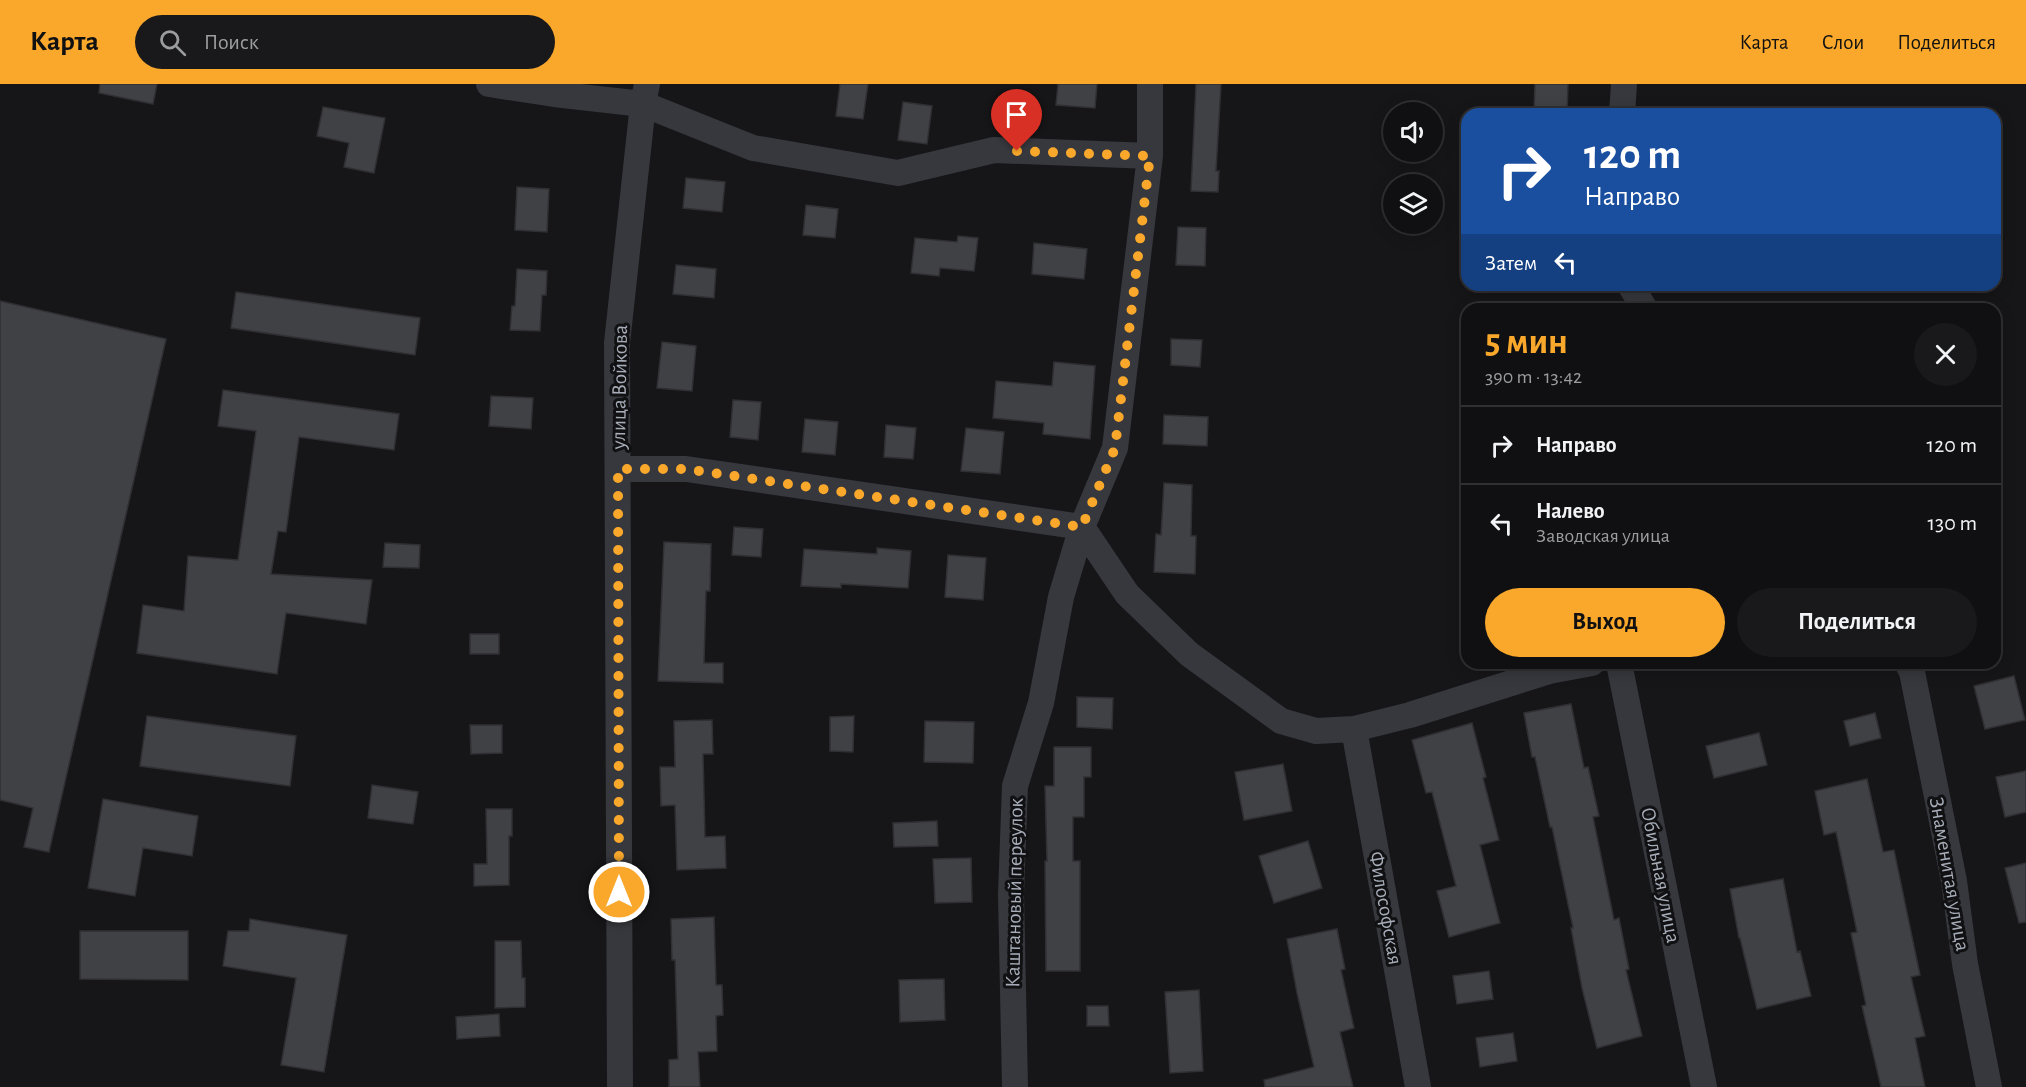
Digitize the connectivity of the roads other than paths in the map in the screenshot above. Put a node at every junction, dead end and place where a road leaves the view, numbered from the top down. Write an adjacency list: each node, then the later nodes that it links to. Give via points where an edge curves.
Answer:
1 (489, 84): 4 (street, via 554,94)
2 (1150, 84): 6 (street, Каштановый переулок)
3 (1624, 84): 5 (street)
4 (645, 94): 6 (street, via 753,147 897,173 994,150); 7 (street, улица Войкова, via 617,343)
5 (1622, 108)
6 (1150, 156): 8 (street, Каштановый переулок, via 1115,448)
7 (618, 469): 8 (street, via 686,469); 13 (street, улица Войкова)
8 (1082, 527): 12 (street, via 1127,594 1189,654 1281,721 1316,731); 14 (street, Каштановый переулок, via 1061,597 1041,703 1015,786 1011,894)
9 (1555, 669): 12 (street)
10 (1620, 669): 16 (street, Обильная улица)
11 (1910, 669): 17 (street, Знаменитая улица, via 1954,881 1965,964)
12 (1354, 729): 15 (street, Философская)
13 (620, 1087)
14 (1015, 1087)
15 (1418, 1087)
16 (1704, 1087)
17 (1989, 1087)

